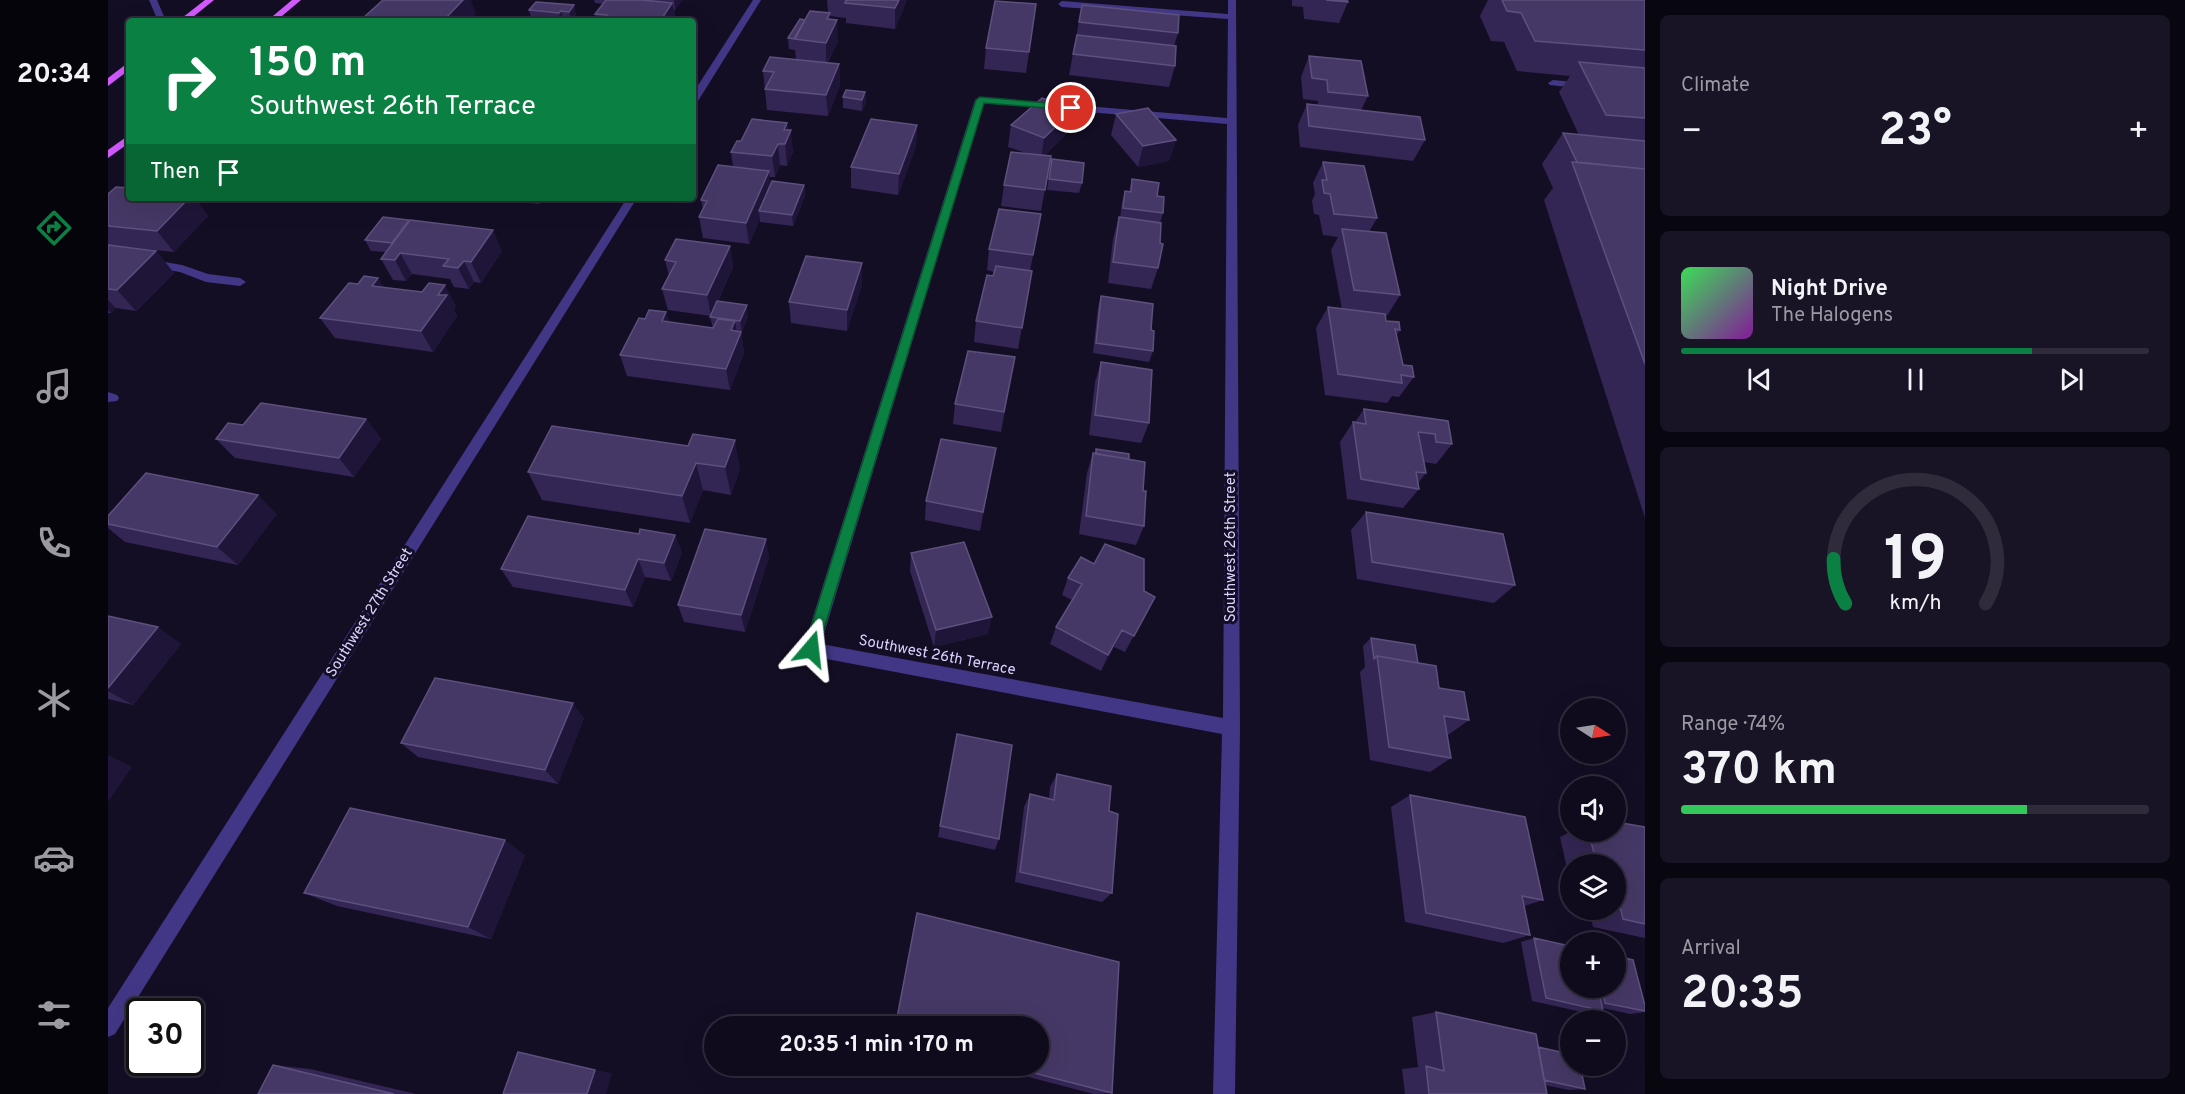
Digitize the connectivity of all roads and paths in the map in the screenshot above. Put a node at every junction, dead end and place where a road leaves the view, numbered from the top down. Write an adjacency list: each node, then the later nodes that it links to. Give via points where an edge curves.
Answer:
1 (153, 0): 8 (street)
2 (210, 0): 9 (main road)
3 (297, 0): 10 (main road)
4 (757, 0): 15 (street)
5 (1232, 0): 7 (street, Southwest 26th Street)
6 (1062, 4): 7 (street)
7 (1232, 17): 16 (street, Southwest 26th Street)
8 (161, 18)
9 (186, 18)
10 (275, 18)
11 (126, 68): 12 (main road)
12 (108, 83)
13 (1553, 83): 14 (street)
14 (1599, 87)
15 (696, 96)
16 (1230, 121): 22 (street, Southwest 26th Street); 22 (street, Southwest 26th Terrace, via 980,100 811,649)
17 (126, 140): 18 (main road)
18 (108, 155)
19 (630, 201): 23 (street, Southwest 27th Street)
20 (108, 256): 21 (street)
21 (240, 282)
22 (1231, 728): 24 (street, Southwest 26th Street)
23 (108, 1027)
24 (1224, 1094)

